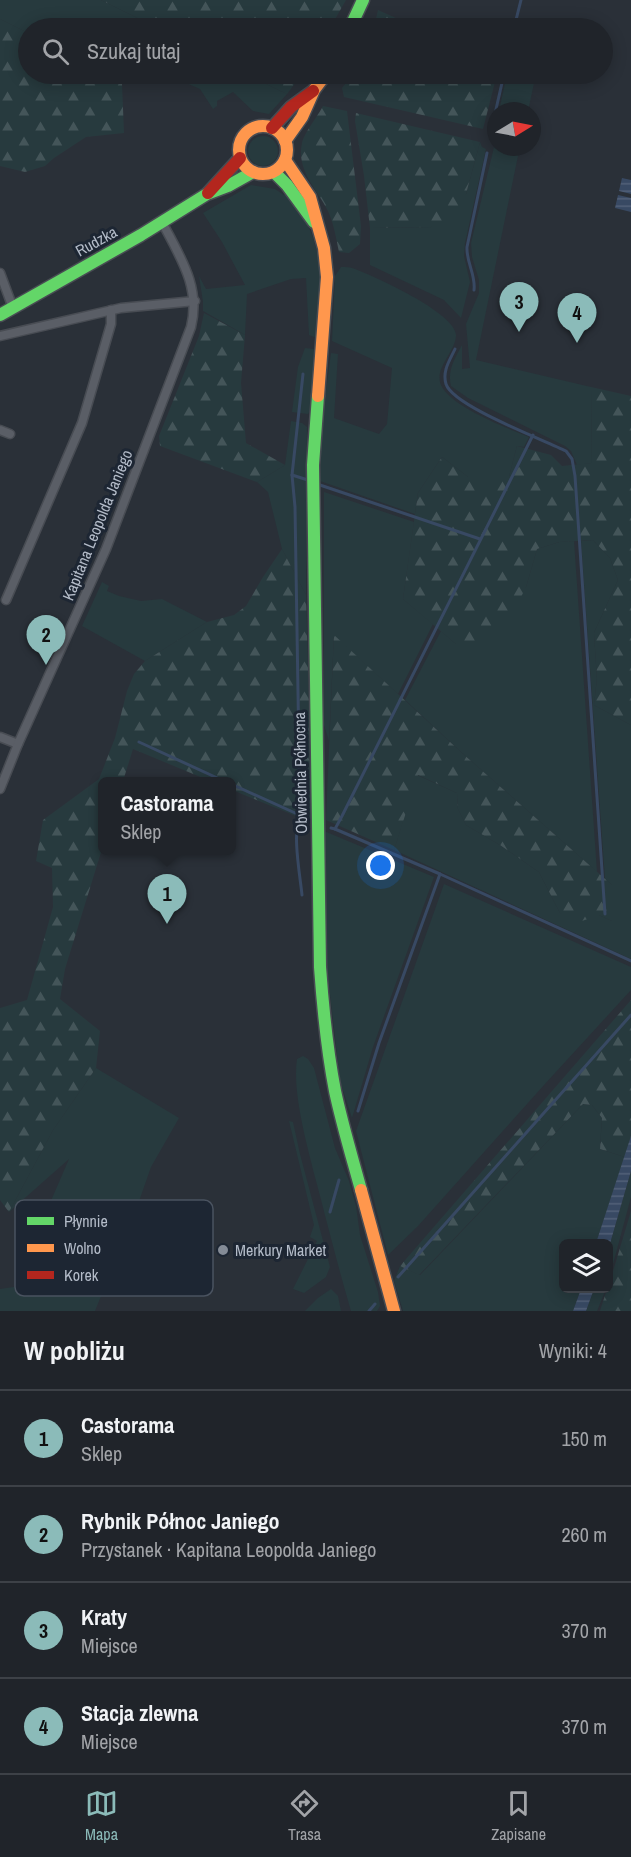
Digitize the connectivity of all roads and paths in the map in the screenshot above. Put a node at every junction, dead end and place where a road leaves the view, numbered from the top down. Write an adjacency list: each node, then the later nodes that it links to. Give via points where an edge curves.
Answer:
1 (363, 0): 2 (main road)
2 (355, 18)
3 (318, 84): 4 (main road)
4 (314, 90): 5 (main road); 6 (main road)
5 (272, 128): 6 (main road); 7 (main road, via 256,128 246,134 240,143)
6 (285, 141): 8 (main road)
7 (240, 158): 9 (main road); 11 (main road, Rudzka)
8 (285, 160): 10 (main road); 13 (main road, Obwiednia Północna, via 310,196)
9 (253, 172): 10 (main road); 11 (main road, Rudzka)
10 (274, 172): 13 (main road, Obwiednia Północna)
11 (207, 194): 12 (main road, Rudzka)
12 (162, 222): 15 (street, Kapitana Leopolda Janiego, via 191,280); 16 (main road, Rudzka)
13 (318, 228): 26 (main road, Obwiednia Północna, via 327,277 313,465 322,1002 332,1080)
14 (0, 273): 16 (street)
15 (195, 301): 17 (street); 24 (street, Kapitana Leopolda Janiego, via 189,335 110,539)
16 (13, 308): 18 (main road, Rudzka)
17 (111, 310): 19 (street); 22 (street, via 111,324 82,423)
18 (0, 315)
19 (0, 336)
20 (0, 430): 21 (street)
21 (10, 434)
22 (6, 600)
23 (0, 736): 24 (street)
24 (18, 744): 25 (street, Kapitana Leopolda Janiego)
25 (0, 789)
26 (394, 1311)

